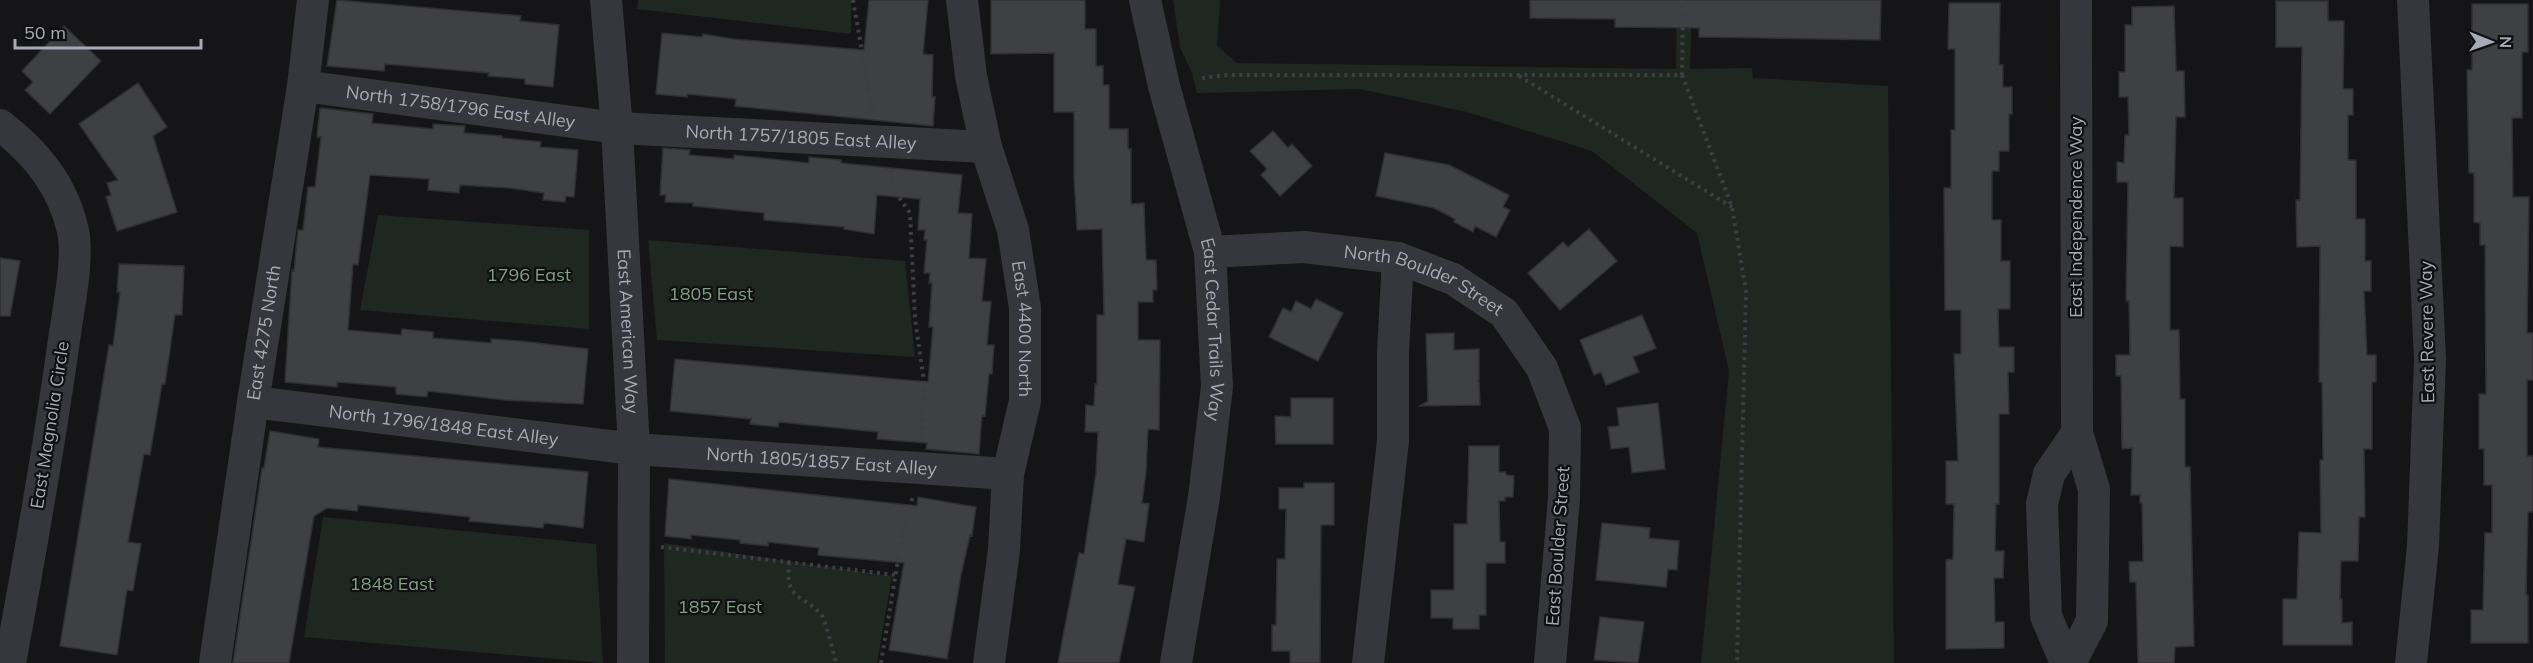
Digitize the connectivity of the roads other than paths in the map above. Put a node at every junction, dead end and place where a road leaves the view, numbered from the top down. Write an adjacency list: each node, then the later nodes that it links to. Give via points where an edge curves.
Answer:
1 (314, 0): 7 (street, East 4275 North)
2 (606, 0): 9 (street, East American Way)
3 (962, 0): 10 (street, East 4400 North, via 971,76)
4 (1145, 0): 11 (street, East Cedar Trails Way, via 1164,86)
5 (2076, 0): 15 (street, East Independence Way)
6 (2413, 0): 26 (street, East Revere Way, via 2430,359 2423,546)
7 (303, 86): 9 (street, North 1758/1796 East Alley); 13 (street, East 4275 North)
8 (0, 125): 18 (street, East Magnolia Circle, via 39,159 68,212 74,234 52,425)
9 (617, 128): 10 (street, North 1757/1805 East Alley); 16 (street, East American Way)
10 (986, 147): 17 (street, East 4400 North, via 1013,230 1025,308 1025,401)
11 (1210, 252): 12 (street, North Boulder Street, via 1304,247); 22 (street, East Cedar Trails Way, via 1217,387 1204,497)
12 (1398, 258): 14 (street, North Boulder Street, via 1453,279 1504,313 1542,368); 23 (street, via 1393,441)
13 (253, 402): 16 (street, North 1796/1848 East Alley); 19 (street, East 4275 North)
14 (1565, 428): 24 (street, East Boulder Street, via 1564,498)
15 (2077, 433): 25 (street, East Independence Way, via 2094,489 2092,621); 25 (street, East Independence Way, via 2049,474 2042,504 2046,616)
16 (634, 449): 17 (street, North 1805/1857 East Alley); 20 (street, East American Way)
17 (1008, 474): 21 (street, East 4400 North, via 1004,550)
18 (10, 663)
19 (215, 663)
20 (633, 663)
21 (989, 663)
22 (1176, 663)
23 (1368, 663)
24 (1550, 663)
25 (2068, 663)
26 (2411, 663)

